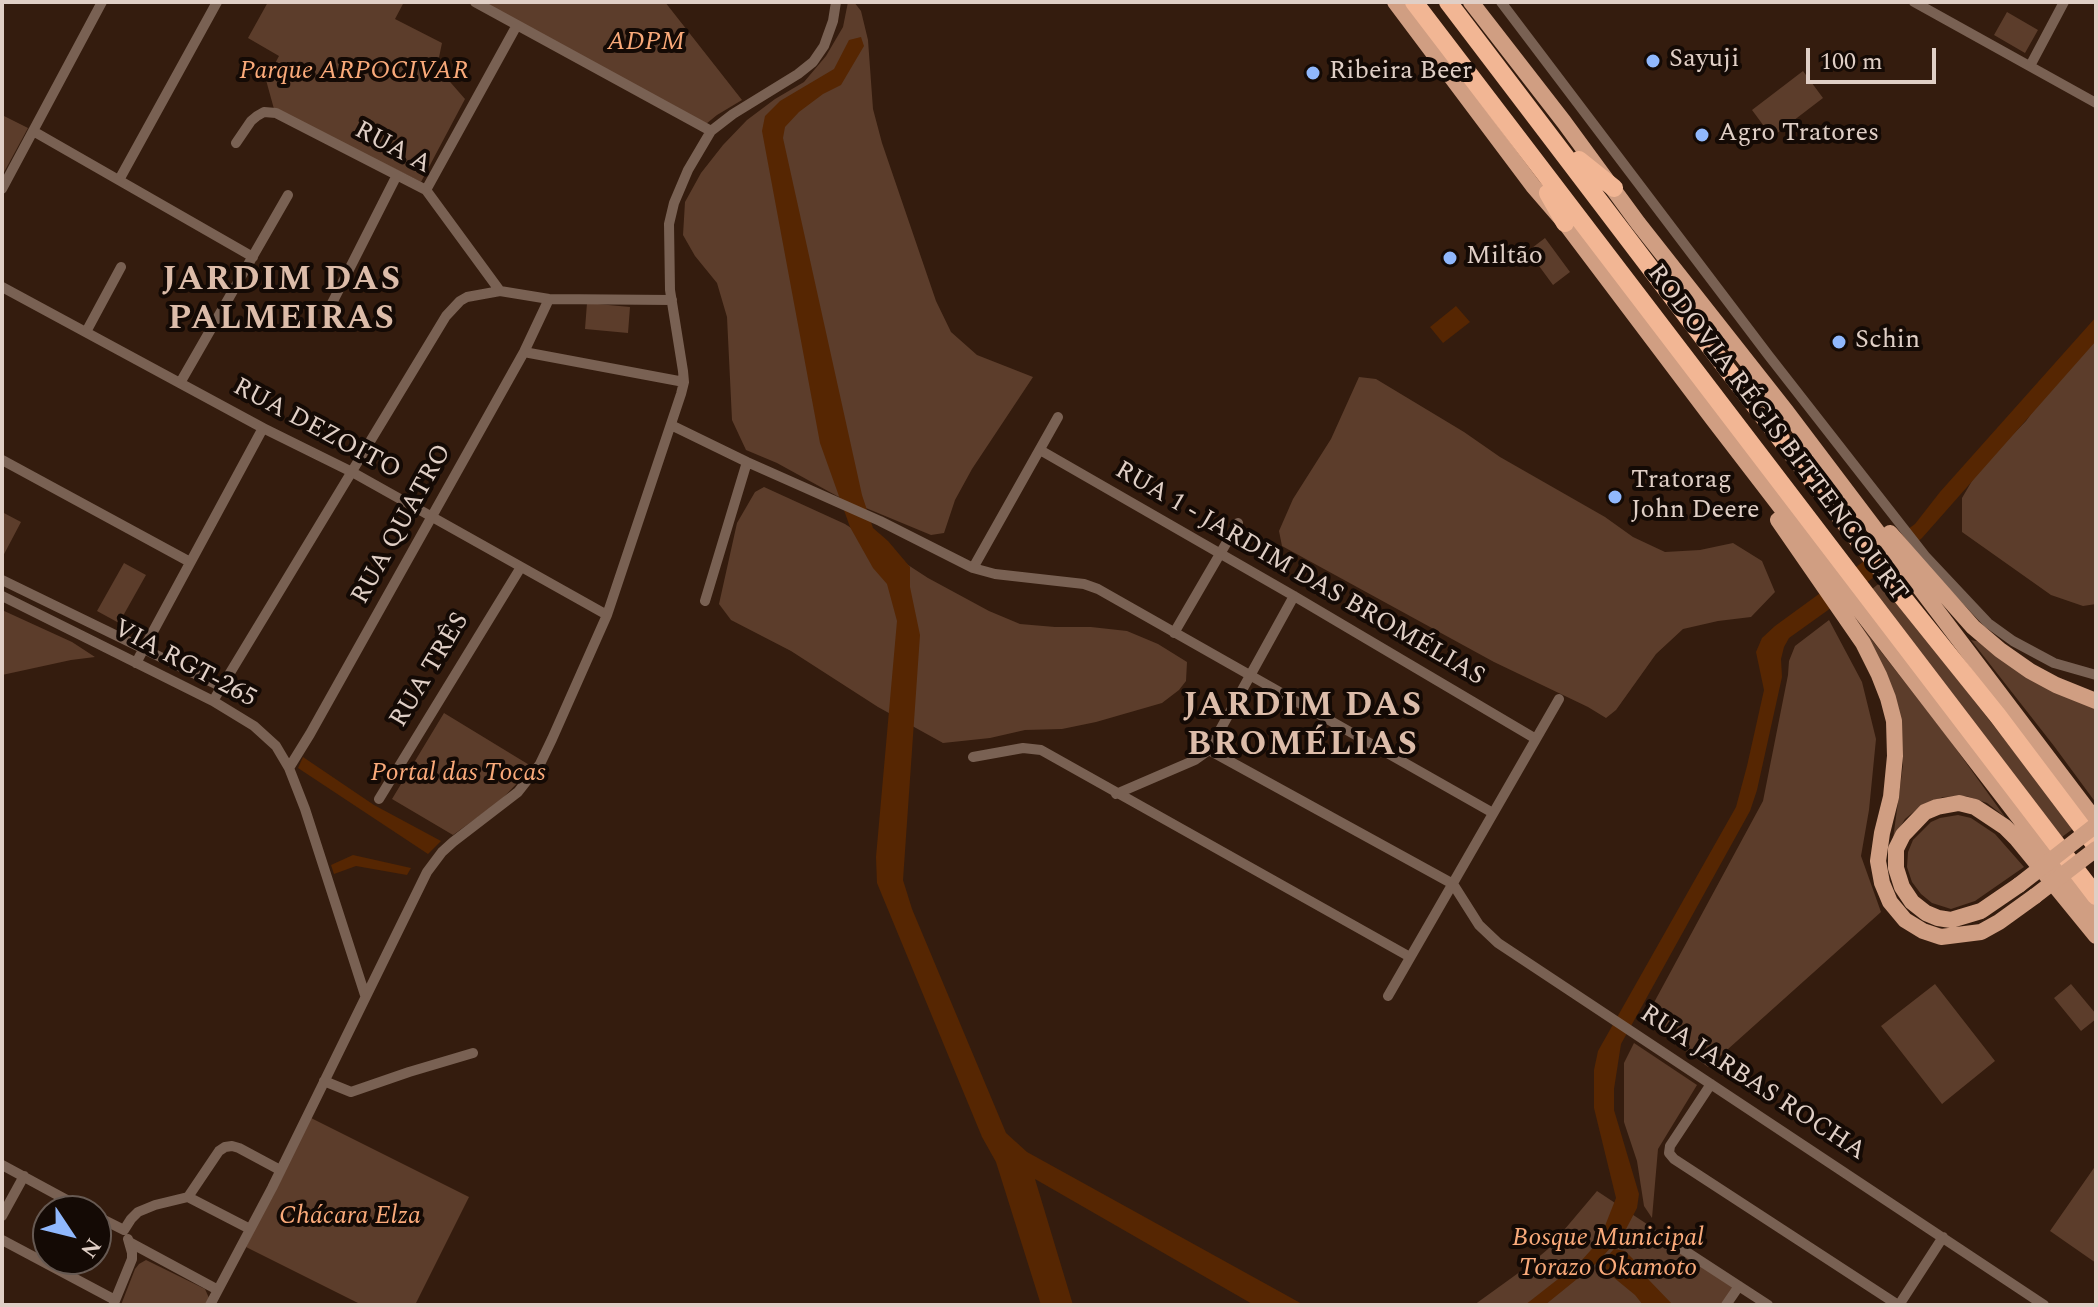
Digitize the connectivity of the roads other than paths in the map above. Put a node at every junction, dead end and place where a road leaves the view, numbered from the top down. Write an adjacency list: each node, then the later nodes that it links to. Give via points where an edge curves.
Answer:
1 (102, 2): 15 (street)
2 (217, 2): 21 (street)
3 (475, 2): 12 (street)
4 (836, 2): 16 (street, via 824,46 813,62)
5 (1395, 2): 26 (main road)
6 (1414, 2): 18 (highway, RODOVIA RÉGIS BITTENCOURT)
7 (1448, 2): 17 (highway, RODOVIA RÉGIS BITTENCOURT)
8 (1471, 2): 22 (main road)
9 (1501, 2): 47 (street, via 1769,356)
10 (1914, 2): 13 (street)
11 (2064, 2): 13 (street)
12 (517, 25): 16 (street); 24 (street)
13 (2030, 66): 14 (street)
14 (2096, 103)
15 (33, 131): 21 (street); 23 (street)
16 (711, 131): 32 (street, via 671,213)
17 (1555, 140): 22 (highway); 77 (highway, RODOVIA RÉGIS BITTENCOURT)
18 (1520, 141): 26 (highway); 53 (highway, RODOVIA RÉGIS BITTENCOURT)
19 (236, 143): 20 (street, RUA A, via 251,121 270,112)
20 (397, 175): 24 (street, RUA A); 33 (street)
21 (119, 180): 27 (street)
22 (1614, 188): 47 (main road, via 1786,411)
23 (2, 189)
24 (426, 190): 30 (street, RUA A)
25 (288, 195): 27 (street)
26 (1565, 223): 53 (main road)
27 (253, 257): 37 (street)
28 (121, 267): 34 (street)
29 (2, 287): 34 (street, RUA DEZOITO)
30 (500, 291): 31 (street); 44 (street, via 467,297 446,316)
31 (549, 299): 32 (street); 35 (street, RUA QUATRO)
32 (672, 300): 36 (street)
33 (326, 315)
34 (86, 332): 37 (street, RUA DEZOITO)
35 (524, 352): 36 (street); 45 (street, RUA QUATRO)
36 (684, 382): 39 (street)
37 (180, 383): 40 (street, RUA DEZOITO)
38 (1058, 417): 41 (street)
39 (671, 425): 43 (street); 59 (street)
40 (263, 428): 44 (street, RUA DEZOITO); 49 (street)
41 (1040, 450): 48 (street, RUA 1 - JARDIM DAS BROMÉLIAS); 52 (street)
42 (2, 460): 49 (street)
43 (747, 462): 52 (street); 57 (street)
44 (352, 472): 45 (street, RUA DEZOITO); 65 (street)
45 (432, 518): 51 (street, RUA DEZOITO); 72 (street, RUA QUATRO)
46 (1238, 523): 48 (street)
47 (1893, 535): 50 (main road)
48 (1221, 554): 56 (street, RUA 1 - JARDIM DAS BROMÉLIAS); 60 (street)
49 (190, 562): 61 (street)
50 (1917, 564): 63 (street, via 2013,641 2054,663); 68 (main road, via 2000,650 2056,685); 76 (main road)
51 (521, 567): 59 (street, RUA DEZOITO); 74 (street, RUA TRÊS)
52 (973, 568): 60 (street, via 1084,584)
53 (1836, 579): 58 (highway, RODOVIA RÉGIS BITTENCOURT); 58 (main road)
54 (2, 580): 61 (street)
55 (2, 596): 62 (street, VIA RGT-265)
56 (1294, 596): 64 (street); 69 (street, RUA 1 - JARDIM DAS BROMÉLIAS)
57 (705, 601)
58 (1859, 611): 77 (main road, bridge, via 1863,643 1894,721 1891,797 1878,861 1890,902 1905,920 1941,937 1981,932); 79 (highway, RODOVIA RÉGIS BITTENCOURT); 80 (main road)
59 (607, 615): 83 (street, via 540,764 518,792 432,864)
60 (1174, 633): 64 (street)
61 (144, 648): 62 (street); 65 (street)
62 (136, 663): 67 (street, VIA RGT-265)
63 (2096, 675)
64 (1250, 676): 70 (street); 75 (street)
65 (222, 687): 67 (street)
66 (1559, 699): 69 (street)
67 (213, 701): 72 (street, VIA RGT-265, via 261,732)
68 (2096, 701)
69 (1536, 739): 75 (street)
70 (1209, 750): 73 (street); 78 (street)
71 (973, 757): 73 (street, via 1035,748)
72 (289, 768): 83 (street, VIA RGT-265)
73 (1116, 794): 82 (street)
74 (379, 799)
75 (1493, 813): 78 (street)
76 (2096, 823): 81 (main road, bridge, via 2019,885 1981,911 1951,920 1926,913 1912,902 1896,868 1903,835 1925,812 1959,803 1975,807 2016,838)
77 (2096, 847)
78 (1453, 884): 82 (street); 87 (street, RUA JARBAS ROCHA, via 1490,937)
79 (2096, 896)
80 (2096, 918)
81 (2096, 936)
82 (1410, 957): 84 (street)
83 (365, 995): 86 (street)
84 (1388, 996)
85 (473, 1053): 86 (street, via 351,1092)
86 (324, 1081): 89 (street)
87 (1711, 1084): 98 (street, RUA JARBAS ROCHA); 107 (street, via 1669,1153)
88 (2, 1165): 90 (street)
89 (280, 1170): 92 (street, via 239,1148 225,1147); 95 (street)
90 (24, 1176): 91 (street); 93 (street)
91 (58, 1195)
92 (188, 1197): 95 (street); 96 (street, via 138,1212)
93 (2, 1216)
94 (112, 1224): 96 (street)
95 (250, 1229): 102 (street)
96 (124, 1230): 100 (street)
97 (1662, 1236): 101 (street)
98 (1943, 1237): 107 (street); 108 (street, RUA JARBAS ROCHA)
99 (2, 1240): 103 (street)
100 (129, 1242): 102 (street); 103 (street, via 132,1259)
101 (1739, 1286): 105 (street); 106 (street)
102 (218, 1290): 104 (street)
103 (114, 1303)
104 (210, 1305)
105 (1726, 1305)
106 (1768, 1305)
107 (1899, 1305)
108 (2044, 1305)

